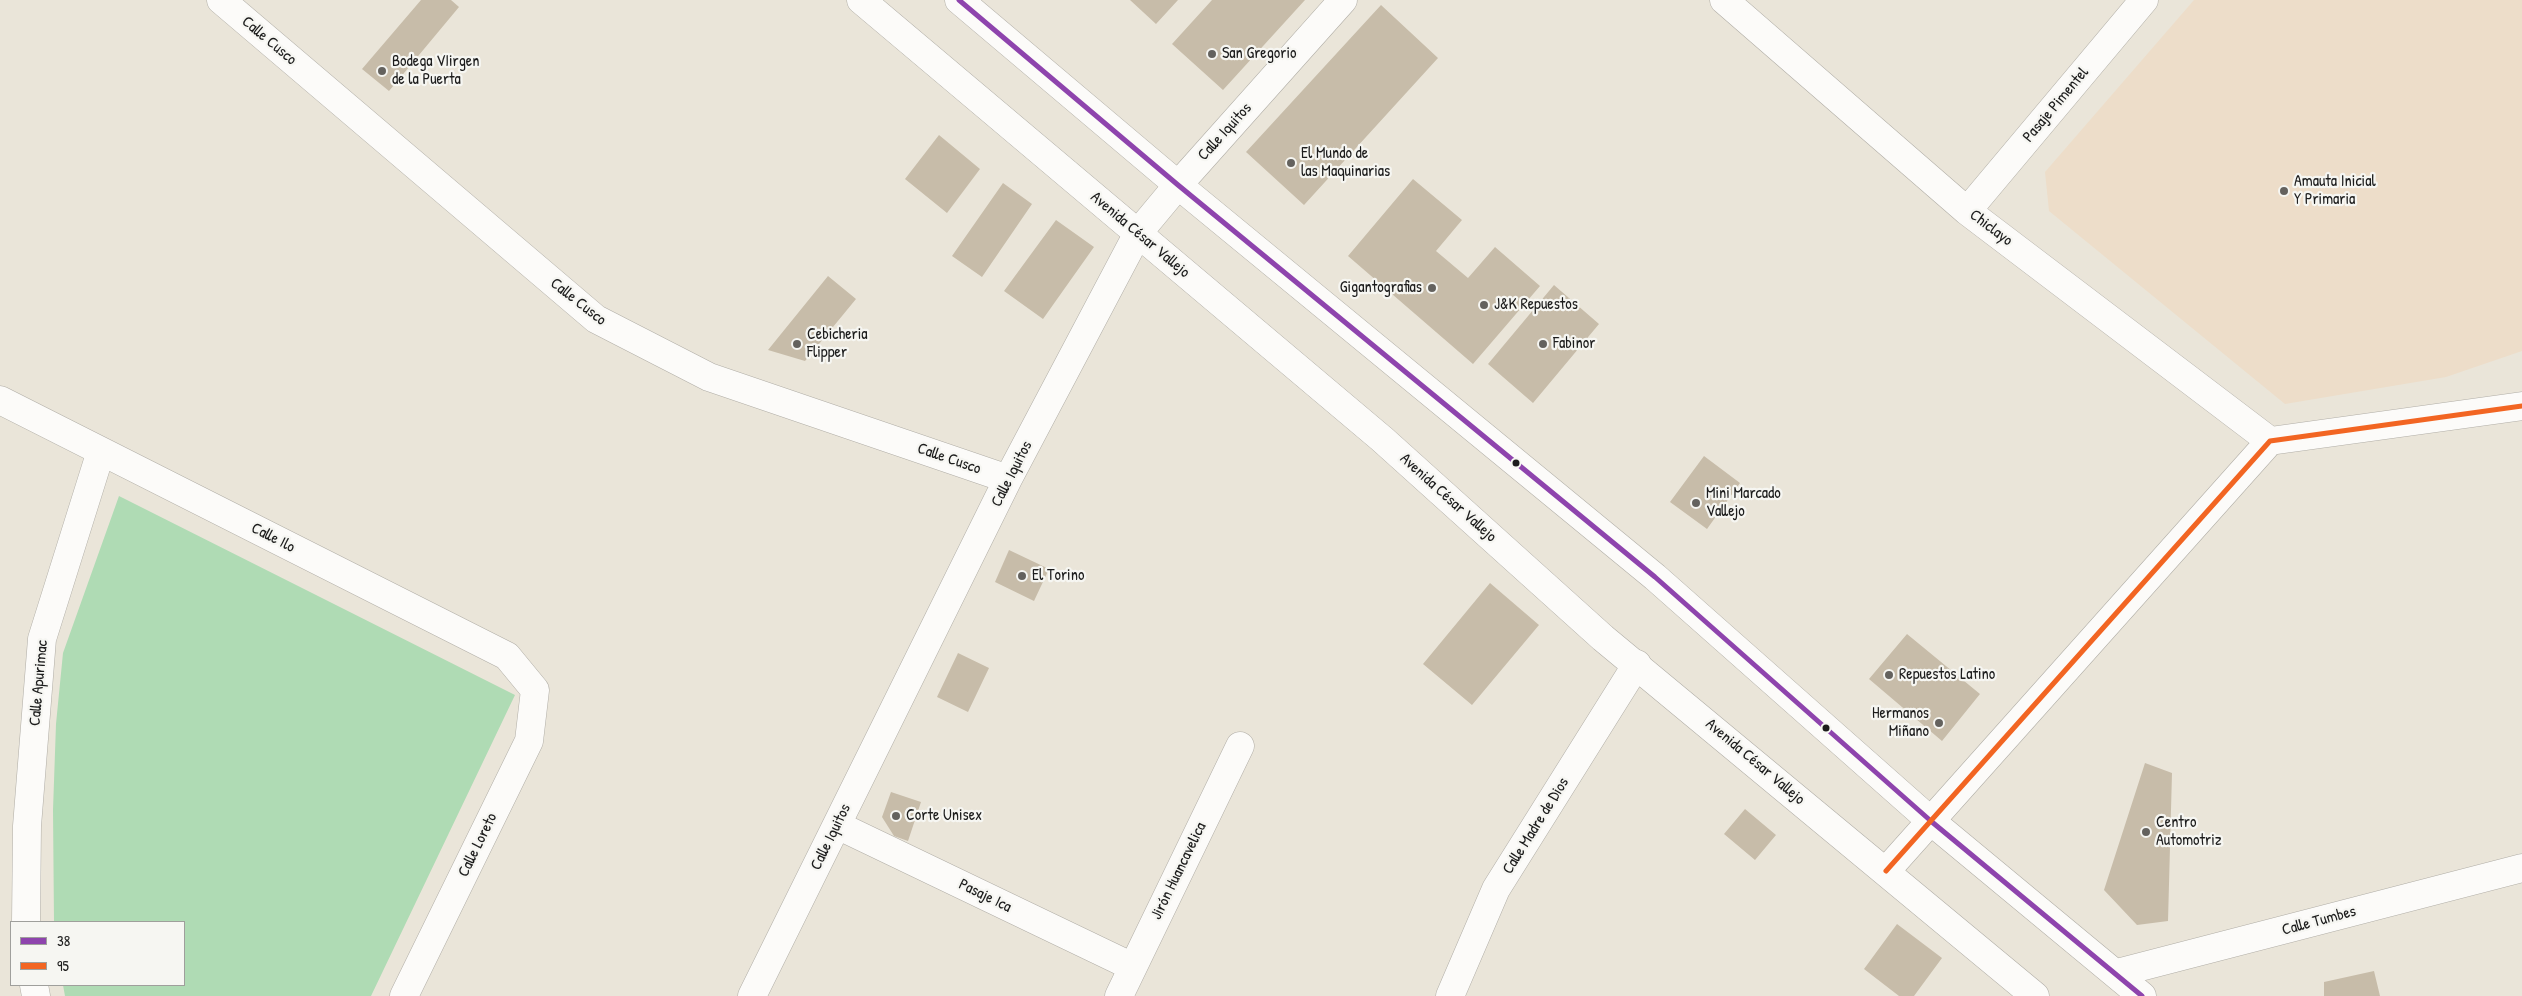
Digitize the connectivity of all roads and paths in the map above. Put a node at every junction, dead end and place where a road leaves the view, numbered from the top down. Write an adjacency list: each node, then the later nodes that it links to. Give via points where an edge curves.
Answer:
1 (221, 0): 14 (street, Calle Cusco, via 596,319 709,377)
2 (861, 0): 9 (street, Avenida César Vallejo)
3 (959, 0): 7 (street)
4 (1343, 0): 7 (street, Calle Iquitos)
5 (1724, 0): 8 (street, Chiclayo)
6 (2144, 0): 8 (street, Pasaje Pimentel)
7 (1178, 185): 9 (street, Calle Iquitos); 18 (street, via 1655,577)
8 (1967, 211): 12 (street, Chiclayo)
9 (1138, 233): 14 (street, Calle Iquitos); 15 (street, Avenida César Vallejo, via 1382,439 1603,638)
10 (0, 400): 13 (street, Calle Ilo)
11 (2522, 406): 12 (street)
12 (2270, 441): 18 (street)
13 (100, 451): 16 (street, Calle Ilo, via 507,656); 22 (street, Calle Apurimac, via 42,639 27,826)
14 (1008, 479): 19 (street, Calle Iquitos)
15 (1637, 664): 21 (street, Avenida César Vallejo); 28 (street, Calle Madre de Dios, via 1496,889)
16 (535, 690): 25 (street, Calle Loreto, via 529,741)
17 (1240, 746): 23 (street, Jirón Huancavelica)
18 (1932, 822): 21 (street); 24 (street)
19 (837, 825): 23 (street, Pasaje Ica); 26 (street, Calle Iquitos)
20 (2522, 868): 24 (street, Calle Tumbes)
21 (1886, 872): 29 (street, Avenida César Vallejo)
22 (26, 921)
23 (1133, 967): 27 (street, Jirón Huancavelica)
24 (2117, 973): 30 (street)
25 (404, 996)
26 (752, 996)
27 (1118, 996)
28 (1450, 996)
29 (2035, 996)
30 (2142, 996)

